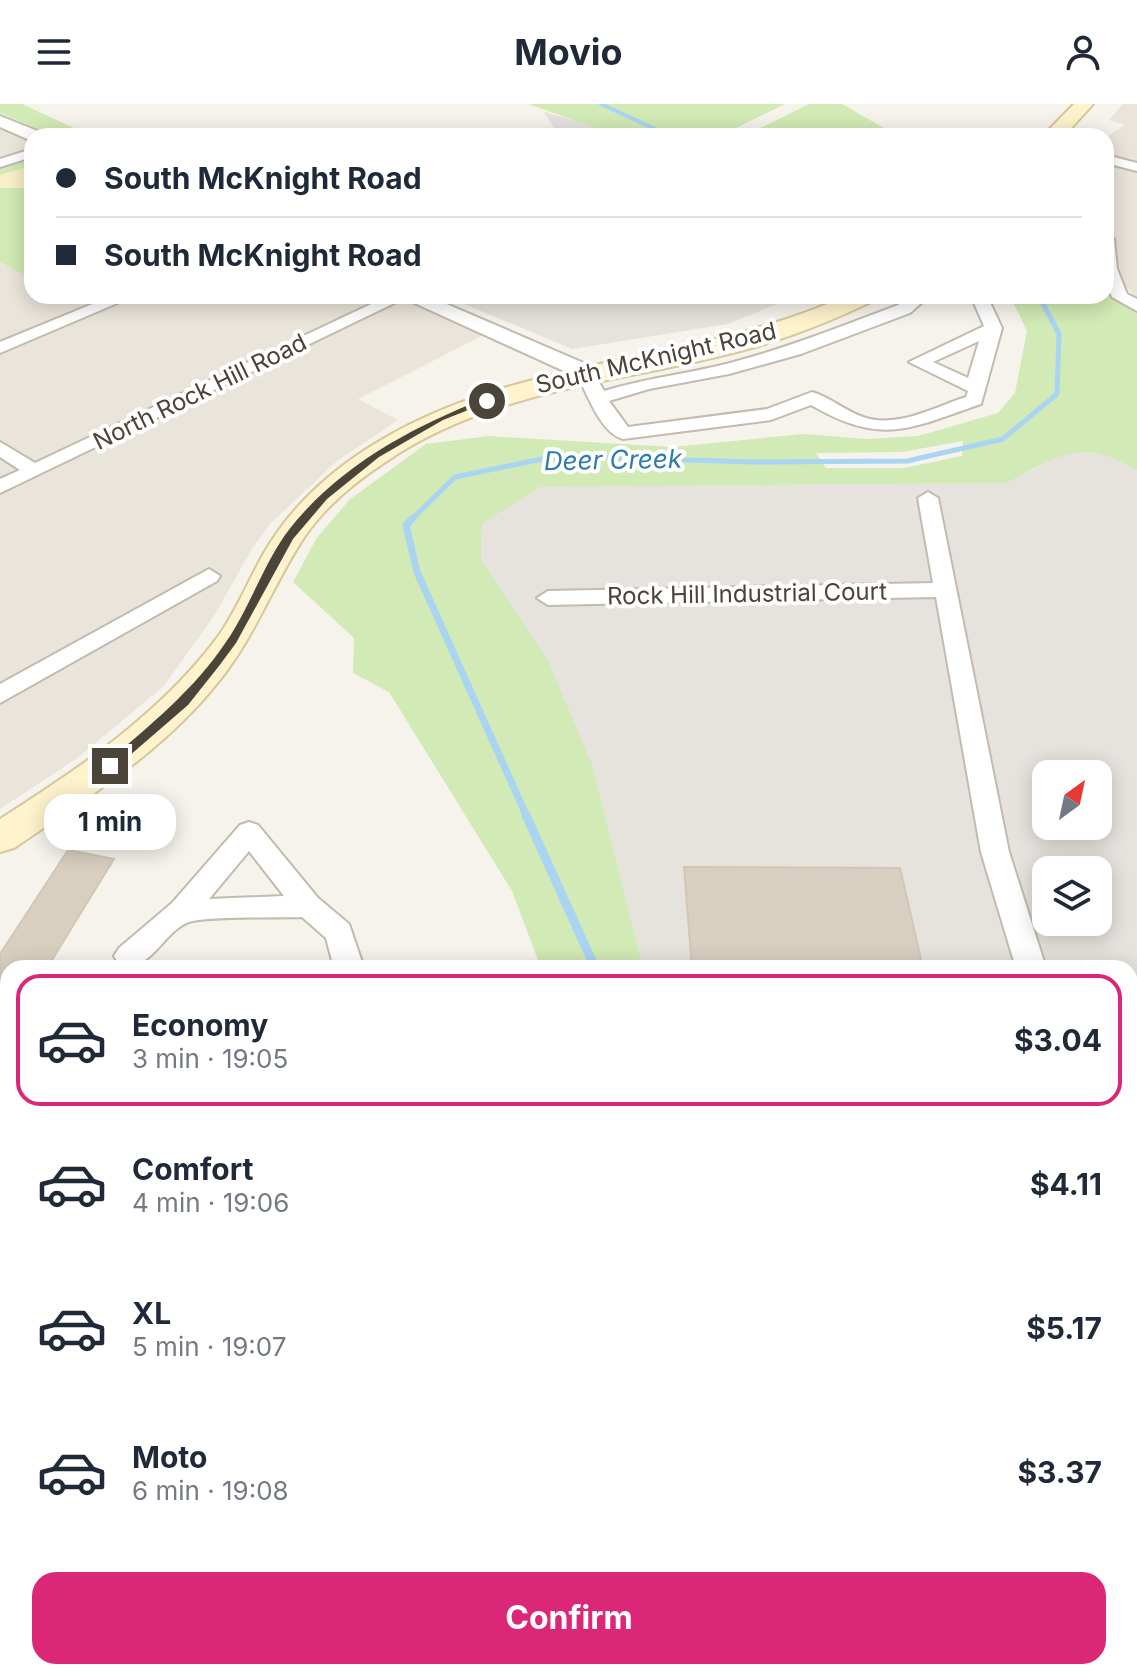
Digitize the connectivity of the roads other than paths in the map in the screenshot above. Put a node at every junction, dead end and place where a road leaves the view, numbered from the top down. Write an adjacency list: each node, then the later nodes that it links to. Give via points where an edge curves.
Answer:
1 (1084, 104): 3 (main road)
2 (0, 121): 4 (street)
3 (1061, 128)
4 (24, 132)
5 (24, 156): 7 (street)
6 (1114, 161): 8 (street)
7 (0, 163)
8 (1137, 167)
9 (1114, 282): 16 (street, via 1120,297)
10 (107, 304): 18 (street)
11 (384, 304): 22 (street, North Rock Hill Road)
12 (426, 304): 19 (street)
13 (846, 304): 19 (main road, South McKnight Road, via 778,332)
14 (911, 304): 19 (street, via 795,350 729,369 646,384)
15 (982, 304): 17 (street)
16 (1137, 306)
17 (991, 329): 20 (street); 20 (street, via 918,362)
18 (0, 348)
19 (592, 385): 20 (street, via 623,433 771,414 812,398 871,425 900,424 974,400); 29 (main road, South McKnight Road, via 510,392 440,419 376,455 323,497 289,538 231,643 184,702 110,766)
20 (975, 387)
21 (0, 448): 22 (street)
22 (34, 471): 23 (street, North Rock Hill Road)
23 (0, 487)
24 (928, 498): 26 (street)
25 (209, 576): 28 (street)
26 (947, 590): 27 (street, Rock Hill Industrial Court); 34 (street, via 995,852)
27 (548, 598)
28 (0, 695)
29 (0, 838)
30 (308, 906): 31 (street); 31 (street, via 249,832); 33 (street, via 339,932)
31 (182, 911): 32 (street)
32 (129, 956)
33 (347, 960)
34 (1029, 960)

